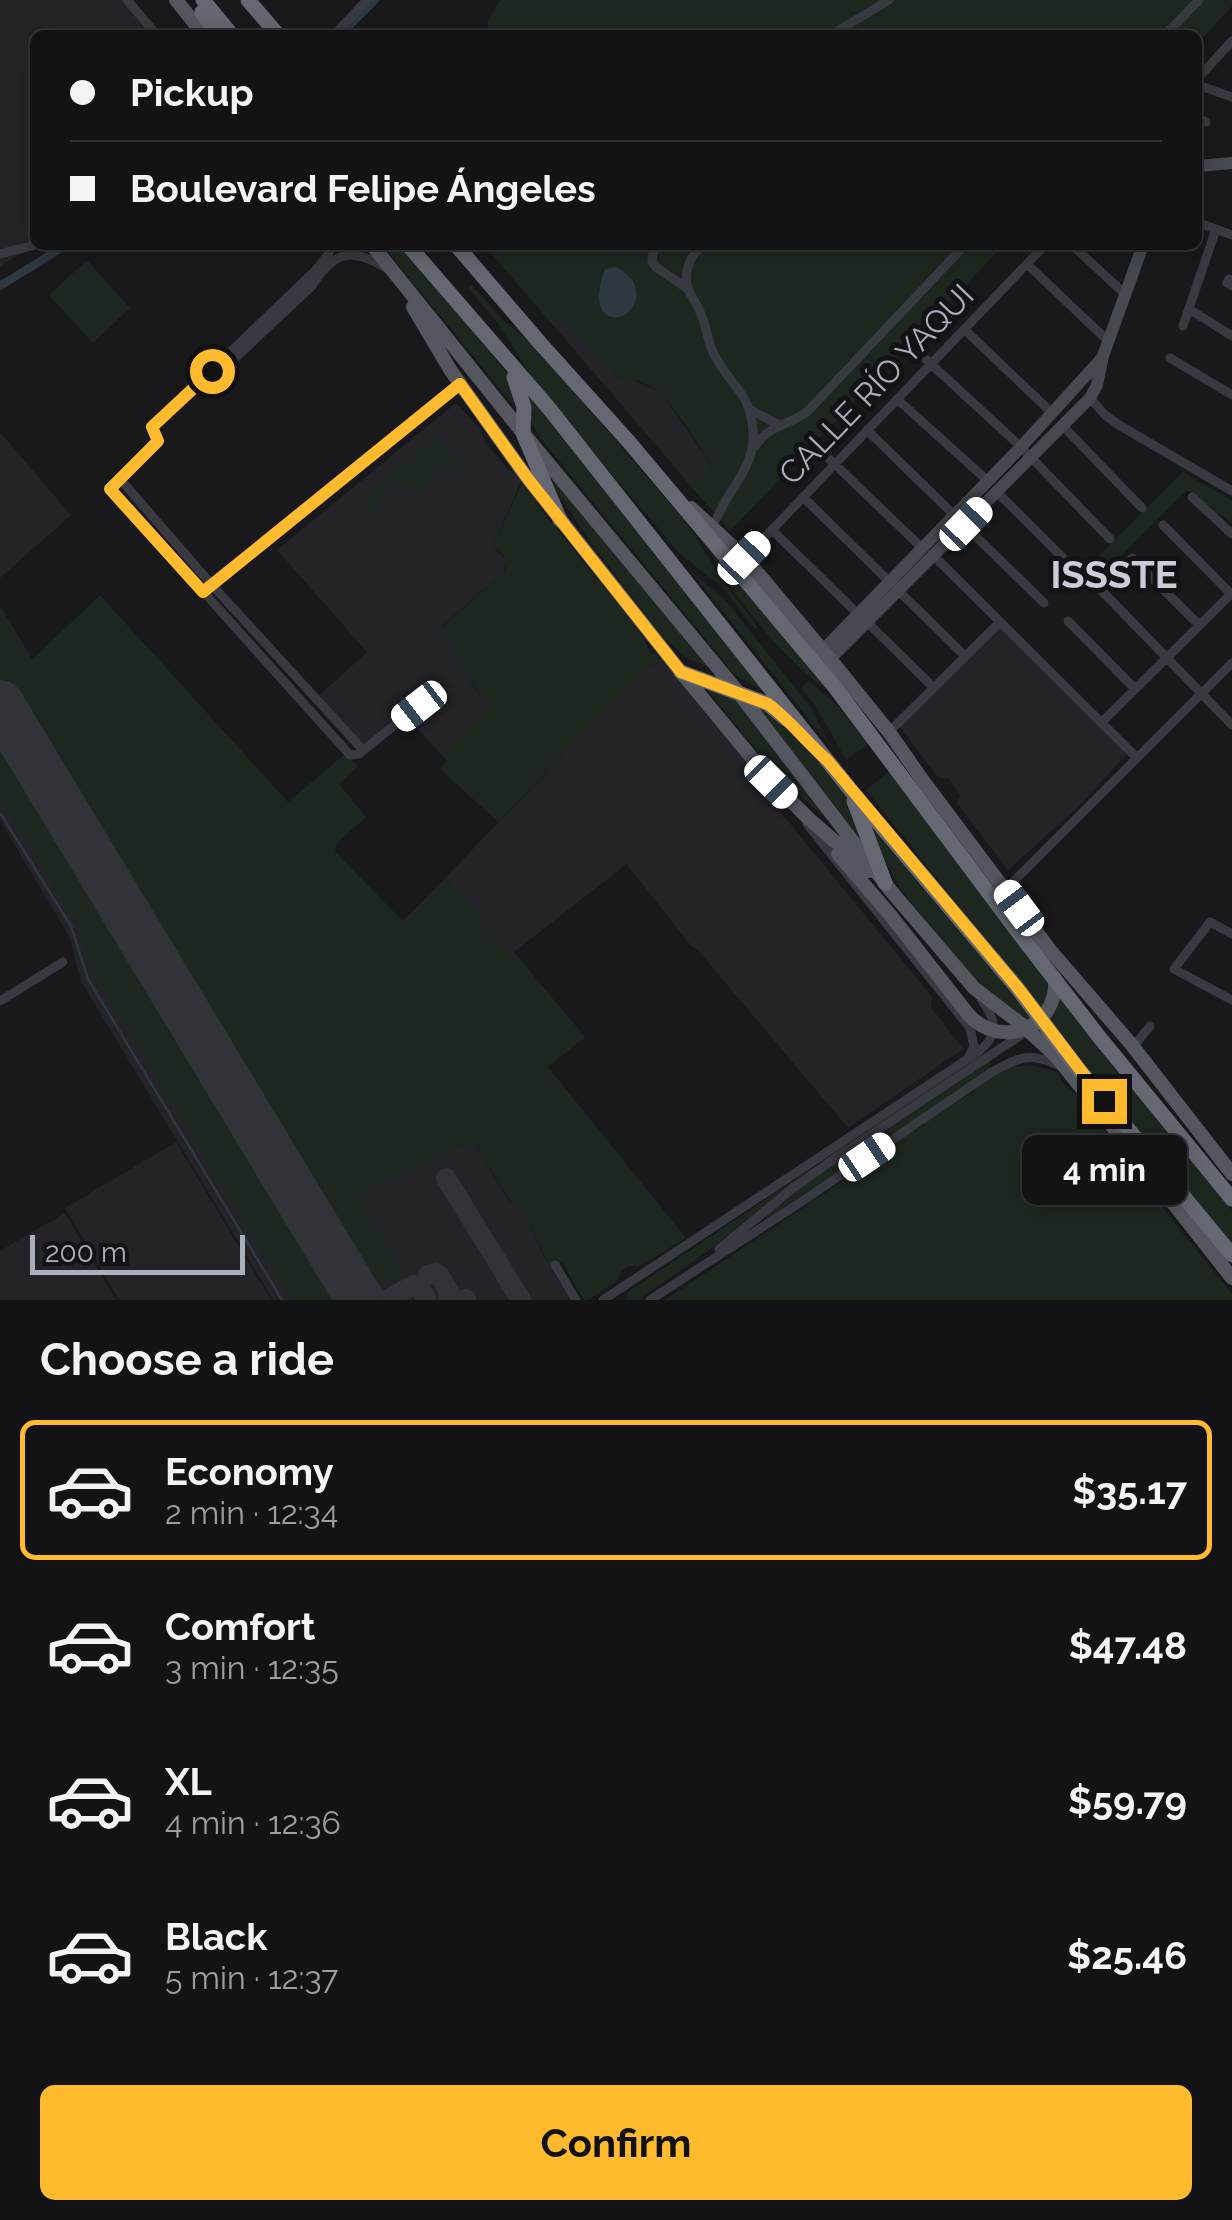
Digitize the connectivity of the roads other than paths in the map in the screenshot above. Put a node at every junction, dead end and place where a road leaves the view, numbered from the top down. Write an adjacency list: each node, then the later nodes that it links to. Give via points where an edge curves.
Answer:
1 (127, 0): 9 (street)
2 (176, 0): 10 (main road)
3 (195, 0): 11 (highway)
4 (204, 0): 12 (highway)
5 (248, 0): 13 (highway)
6 (368, 0): 14 (street)
7 (889, 0): 15 (street)
8 (1199, 0): 16 (street)
9 (153, 30)
10 (200, 30)
11 (215, 30)
12 (228, 30)
13 (274, 30)
14 (339, 30)
15 (839, 30)
16 (1170, 30)
17 (1230, 46): 18 (street)
18 (1202, 74)
19 (1202, 87): 20 (street)
20 (1232, 97)
21 (1232, 164): 22 (street)
22 (1202, 166)
23 (1202, 224): 24 (street)
24 (1216, 229): 25 (street); 42 (street)
25 (1232, 236)
26 (30, 246): 37 (street)
27 (330, 250): 51 (street)
28 (376, 250): 39 (main road)
29 (412, 250): 45 (highway)
30 (460, 250): 75 (highway)
31 (655, 250): 40 (street, via 652,262)
32 (699, 250): 40 (street, via 686,272)
33 (960, 250): 58 (street, via 807,412)
34 (1040, 250): 38 (street, CALLE RÍO YAQUI)
35 (1077, 250): 41 (street)
36 (1140, 250): 41 (street)
37 (0, 254)
38 (1027, 264): 44 (street, CALLE RÍO YAQUI); 47 (street)
39 (398, 278): 51 (street, via 366,256 339,259); 52 (main road); 61 (main road)
40 (688, 289): 56 (street, via 709,346)
41 (1125, 294): 47 (street)
42 (1189, 310): 43 (street); 46 (street)
43 (1183, 326)
44 (964, 330): 50 (street, CALLE RÍO YAQUI); 57 (street)
45 (482, 333): 61 (highway, via 520,390); 110 (highway)
46 (1232, 336)
47 (1106, 349): 54 (street); 57 (street)
48 (918, 352): 50 (street)
49 (1170, 358): 53 (street)
50 (932, 363): 55 (street, CALLE RÍO YAQUI); 64 (street)
51 (214, 373): 66 (street, via 152,427 158,441)
52 (460, 384): 72 (main road); 83 (street)
53 (1232, 395)
54 (1090, 398): 59 (street); 68 (street, via 1119,425)
55 (897, 399): 60 (street, CALLE RÍO YAQUI); 67 (street)
56 (751, 410): 58 (street); 62 (street)
57 (1052, 413): 64 (street)
58 (779, 425): 62 (street)
59 (1062, 425): 64 (street); 71 (street)
60 (867, 430): 65 (street, CALLE RÍO YAQUI); 73 (street)
61 (523, 433): 72 (highway); 102 (main road)
62 (753, 448): 75 (street, via 746,469)
63 (820, 450): 65 (street)
64 (1026, 452): 67 (street); 78 (street)
65 (835, 464): 69 (street, CALLE RÍO YAQUI); 79 (street)
66 (120, 479): 83 (street); 86 (street, via 110,489)
67 (992, 486): 73 (street); 82 (street)
68 (1232, 492)
69 (803, 497): 76 (street, CALLE RÍO YAQUI); 84 (street)
70 (1192, 497): 77 (street)
71 (1142, 508)
72 (560, 520): 99 (main road)
73 (960, 520): 79 (street); 88 (street)
74 (1163, 525): 87 (street)
75 (705, 526): 80 (main road); 115 (highway)
76 (772, 530): 80 (street, CALLE RÍO YAQUI); 89 (street)
77 (1232, 534)
78 (1110, 538)
79 (928, 552): 84 (street); 91 (street)
80 (744, 558): 95 (main road)
81 (1132, 558): 92 (street)
82 (1076, 571)
83 (212, 585): 86 (street); 93 (street)
84 (894, 586): 89 (street); 96 (street)
85 (1099, 588): 97 (street)
86 (203, 592): 94 (street)
87 (1232, 594): 92 (street)
88 (1044, 603)
89 (862, 618): 95 (street); 100 (street)
90 (1068, 621): 101 (street)
91 (1000, 622): 96 (street); 105 (street)
92 (1199, 625): 97 (street)
93 (266, 644): 94 (street); 108 (street)
94 (256, 651): 108 (street, via 350,755)
95 (826, 655): 107 (main road)
96 (965, 656): 100 (street)
97 (1166, 658): 101 (street); 103 (street)
98 (1232, 662): 103 (street)
99 (681, 672): 102 (highway); 112 (main road)
100 (934, 688): 107 (street)
101 (1135, 689): 105 (street)
102 (738, 692): 110 (highway, via 780,712); 117 (main road)
103 (1202, 692): 106 (street); 109 (street)
104 (419, 706): 108 (street)
105 (1101, 723): 109 (street)
106 (1232, 724)
107 (889, 732): 111 (main road)
108 (363, 750)
109 (1137, 758): 118 (street)
110 (827, 760): 113 (highway)
111 (921, 778): 116 (main road); 118 (main road)
112 (771, 782): 114 (main road); 128 (street, via 970,1028 974,1046)
113 (849, 788): 117 (highway); 131 (highway)
114 (809, 819): 117 (main road); 124 (main road, via 968,1014 992,1030)
115 (941, 830): 116 (main road); 136 (highway)
116 (966, 850): 124 (main road, via 1054,971 1053,999)
117 (888, 887): 121 (main road)
118 (1006, 890): 126 (main road)
119 (1232, 934): 122 (street, via 1210,922 1174,969)
120 (63, 962): 123 (street)
121 (974, 988): 127 (street, via 994,1024); 129 (main road)
122 (1232, 1000)
123 (0, 1001)
124 (1034, 1025): 139 (street, via 793,1188)
125 (1150, 1026): 126 (street)
126 (1131, 1044): 135 (main road)
127 (978, 1054): 128 (street); 130 (street, via 992,1058)
128 (966, 1062): 141 (street)
129 (1066, 1070): 130 (street, via 1033,1057); 132 (main road)
130 (992, 1072): 139 (street)
131 (1104, 1101): 132 (main road); 137 (highway)
132 (1117, 1132): 140 (main road)
133 (1223, 1156): 134 (street)
134 (1232, 1166)
135 (1232, 1174)
136 (1232, 1199)
137 (1232, 1255)
138 (555, 1266): 142 (street)
139 (686, 1276): 145 (street)
140 (1232, 1278)
141 (624, 1286): 143 (street); 144 (street)
142 (576, 1300)
143 (603, 1300)
144 (622, 1300)
145 (650, 1300)

